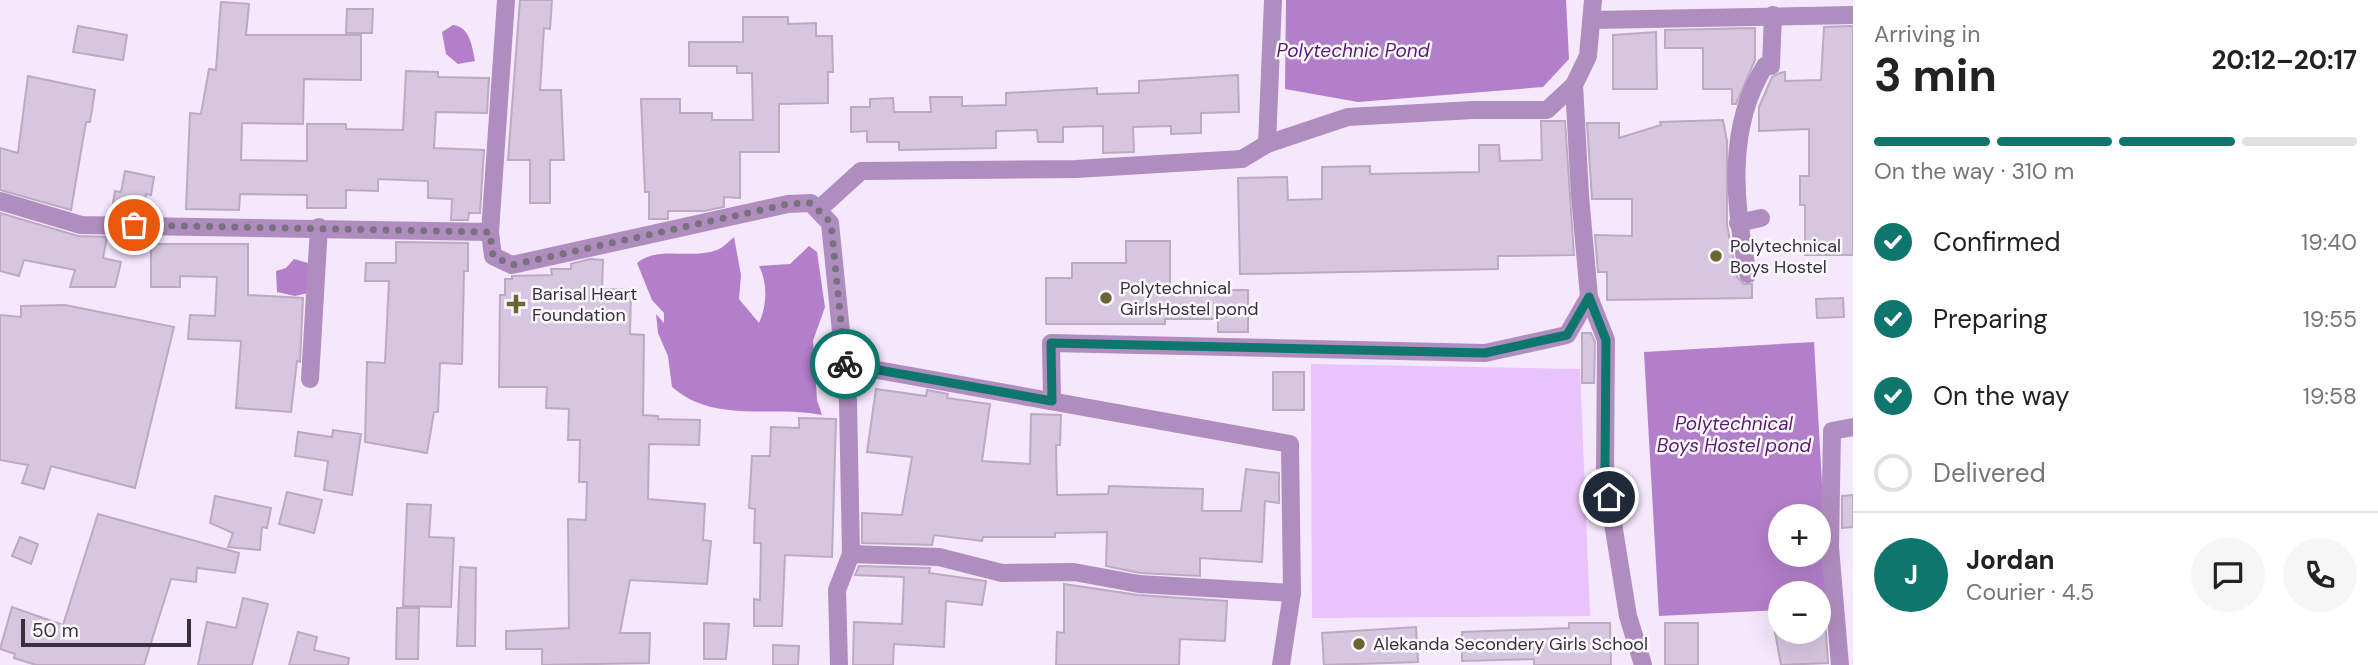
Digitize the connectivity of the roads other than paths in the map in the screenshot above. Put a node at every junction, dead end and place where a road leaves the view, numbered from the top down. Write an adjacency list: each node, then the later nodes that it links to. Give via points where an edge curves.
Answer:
1 (506, 0): 14 (street)
2 (1273, 0): 8 (street)
3 (1593, 0): 6 (street)
4 (1773, 15): 5 (street); 6 (street); 12 (street, via 1771,66 1765,66 1752,86 1742,127 1735,177)
5 (1853, 15)
6 (1593, 20): 7 (street, via 1588,56)
7 (1574, 86): 8 (street, via 1547,110 1348,117); 16 (street)
8 (1267, 144): 10 (street, via 1242,159 1076,169 861,170)
9 (0, 201): 13 (street, via 81,225)
10 (818, 210): 14 (street, via 811,203 788,204 512,265 493,256); 17 (street, via 831,223)
11 (1761, 218): 12 (street)
12 (1738, 223): 15 (street)
13 (319, 227): 14 (street); 18 (street)
14 (490, 232)
15 (1748, 274)
16 (1589, 297): 19 (street, via 1567,335 1485,353 1051,343); 25 (street, via 1606,340 1605,474 1628,616)
17 (844, 364): 19 (street); 21 (street)
18 (310, 379)
19 (1052, 401): 22 (street, via 1290,444)
20 (1853, 427): 26 (street, via 1832,431 1830,547)
21 (851, 554): 22 (street, via 939,557 1002,573 1074,572 1139,584); 23 (street, via 837,590)
22 (1292, 593): 24 (street)
23 (839, 665)
24 (1281, 665)
25 (1643, 665)
26 (1840, 665)

